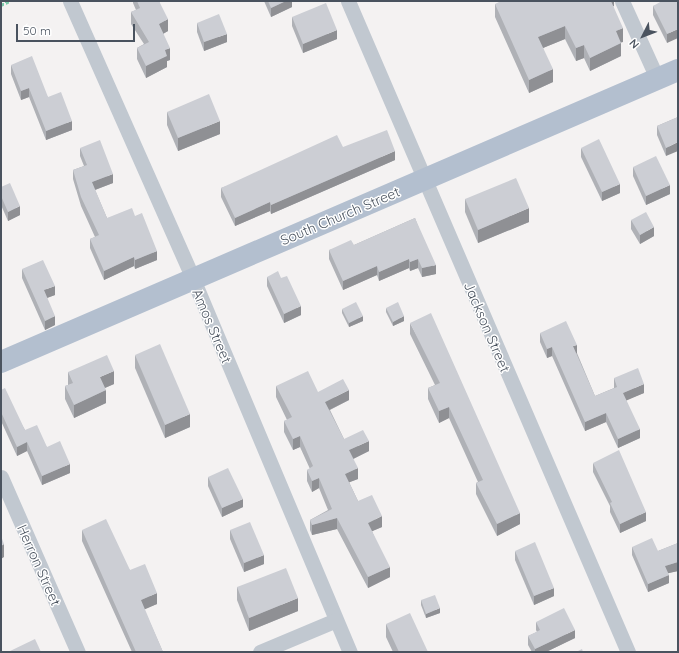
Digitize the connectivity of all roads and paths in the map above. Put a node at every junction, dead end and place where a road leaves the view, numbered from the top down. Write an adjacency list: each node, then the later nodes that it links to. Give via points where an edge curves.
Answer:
1 (10, 1): 5 (path)
2 (70, 1): 9 (street, Amos Street)
3 (348, 1): 8 (street, Jackson Street)
4 (622, 1): 7 (street)
5 (1, 5)
6 (678, 70): 7 (main road, South Church Street)
7 (658, 78): 8 (main road, South Church Street)
8 (424, 180): 9 (main road, South Church Street); 16 (street, Jackson Street)
9 (193, 279): 10 (main road, South Church Street); 12 (street, Amos Street)
10 (1, 362)
11 (1, 477): 13 (street, Herron Street)
12 (336, 620): 14 (street); 15 (street, Amos Street)
13 (78, 652)
14 (260, 652)
15 (350, 652)
16 (628, 652)

